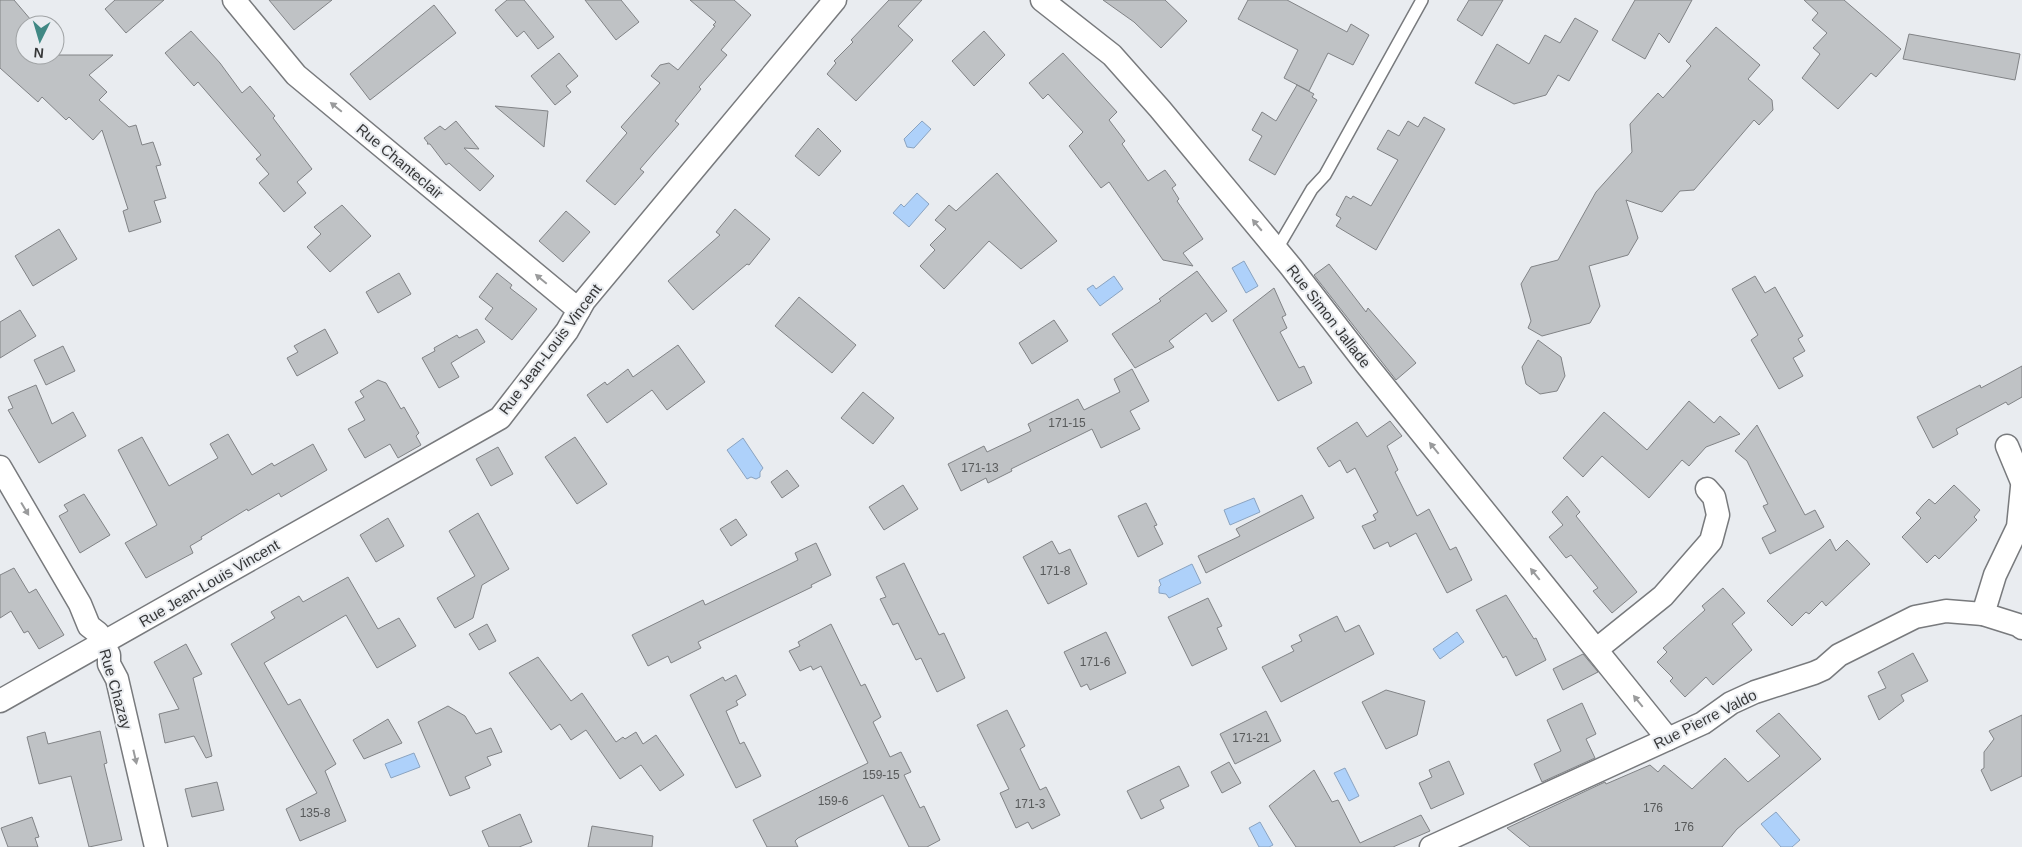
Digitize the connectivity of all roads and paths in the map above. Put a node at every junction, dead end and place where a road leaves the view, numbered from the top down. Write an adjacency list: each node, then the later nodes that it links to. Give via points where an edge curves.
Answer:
1 (234, 0): 6 (street, Rue Chanteclair, one-way to 1, via 296,75)
2 (835, 0): 6 (street, Rue Jean-Louis Vincent)
3 (1042, 0): 5 (street, Rue Simon Jallade, one-way to 3, via 1112,55)
4 (1422, 0): 5 (lane, via 1325,175 1312,189)
5 (1275, 247): 15 (street, Rue Simon Jallade, one-way to 5)
6 (579, 310): 14 (street, Rue Jean-Louis Vincent, via 567,331 500,418)
7 (2007, 446): 9 (street)
8 (0, 467): 14 (street, Rue Chazay, one-way to 14, via 80,604 89,626)
9 (2022, 482)
10 (2022, 487): 12 (street, via 2018,528 1995,575)
11 (1708, 490): 15 (street, via 1714,497 1718,514 1712,540 1664,596)
12 (1983, 614): 13 (street, Rue Pierre Valdo); 17 (street, Rue Pierre Valdo, via 1946,611 1915,617 1839,656 1814,674 1755,692)
13 (2021, 625)
14 (103, 643): 16 (street, Rue Jean-Louis Vincent); 18 (street, Rue Chazay, one-way to 18, via 117,680)
15 (1597, 649): 17 (street, Rue Simon Jallade, one-way to 15)
16 (0, 701)
17 (1668, 739): 19 (street, Rue Pierre Valdo)
18 (156, 847)
19 (1431, 847)

